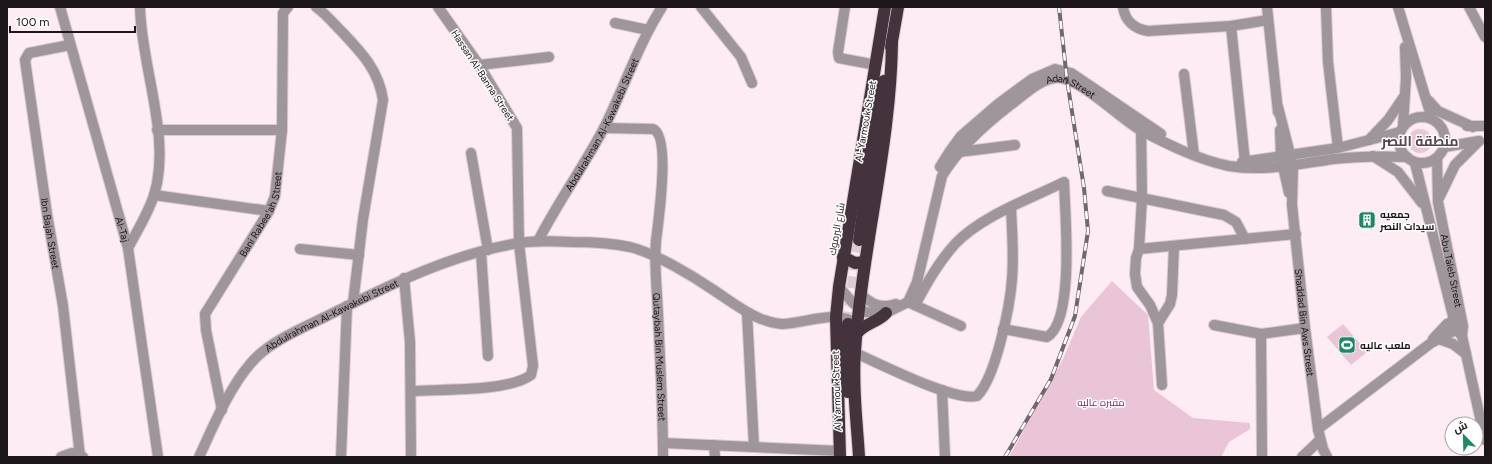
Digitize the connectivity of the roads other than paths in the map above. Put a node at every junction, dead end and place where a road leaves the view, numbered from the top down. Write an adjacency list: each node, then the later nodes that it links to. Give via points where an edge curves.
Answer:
1 (60, 7): 23 (street, Al-Taj)
2 (140, 7): 37 (street, via 142,41)
3 (288, 7): 38 (street, Bani Rabee'ah Street, via 283,13)
4 (316, 7): 69 (street, via 364,54 382,90 383,100)
5 (438, 7): 25 (street, Hassan Al-Banna Street)
6 (662, 7): 20 (street, Abdulrahman Al-Kawakebi Street)
7 (701, 7): 28 (street, via 741,57)
8 (845, 7): 26 (street, via 838,52 840,58)
9 (885, 7): 26 (highway, شارع اليرموك)
10 (898, 7): 22 (highway, Al-Yarmouk Street)
11 (1123, 7): 18 (street, via 1127,19 1140,30)
12 (1267, 7): 16 (street, Shaddad Bin Aws Street)
13 (1326, 7): 42 (street, via 1328,62)
14 (1398, 7): 19 (street)
15 (1469, 7): 21 (street)
16 (1268, 20): 18 (street); 51 (street, Shaddad Bin Aws Street)
17 (615, 23): 20 (street)
18 (1231, 26): 50 (street)
19 (1403, 27): 29 (street); 30 (street)
20 (648, 30): 35 (street, Abdulrahman Al-Kawakebi Street)
21 (1485, 37)
22 (892, 40): 61 (highway, Al-Yarmouk Street, via 876,122); 72 (highway, via 889,94)
23 (70, 45): 65 (street, Al-Taj); 107 (street, Ibn Bajah Street, via 29,53 25,60 46,214 63,306)
24 (550, 57): 25 (street)
25 (479, 65): 63 (street, Hassan Al-Banna Street, via 517,128)
26 (876, 65): 71 (highway, شارع اليرموك)
27 (1184, 74): 45 (street)
28 (752, 83)
29 (1405, 95): 36 (street); 39 (street, via 1388,120)
30 (1424, 96): 31 (street); 34 (street, via 1438,111)
31 (1434, 120): 34 (street); 36 (street, via 1421,117 1411,120); 43 (street, via 1442,129 1445,138)
32 (1141, 126): 44 (street, Adan Street, via 1073,83 1054,78 1033,88 1004,110); 45 (street, Adan Street); 54 (street); 76 (street, Adan Street, via 1075,75 1061,69 1039,74 1004,100 961,136 941,166)
33 (1485, 126): 34 (street)
34 (1473, 127)
35 (604, 128): 62 (street, Abdulrahman Al-Kawakebi Street); 70 (street, Qutaybah Bin Muslem Street, via 653,129 658,133 663,168)
36 (1402, 129): 39 (street, Adan Street); 49 (street, via 1399,142 1402,151)
37 (158, 130): 38 (street); 53 (street, via 159,152)
38 (282, 130): 58 (street, Bani Rabee'ah Street, via 275,196)
39 (1369, 140): 42 (street, Adan Street)
40 (1482, 141): 43 (street); 55 (street, via 1455,165)
41 (1015, 145): 44 (street)
42 (1338, 148): 51 (street, Adan Street)
43 (1444, 148): 48 (street)
44 (958, 152): 76 (street, Adan Street, via 942,176 919,276)
45 (1194, 152): 50 (street, Adan Street, via 1223,160); 51 (street, Adan Street, via 1221,164 1244,168)
46 (471, 153): 68 (street)
47 (1374, 156): 49 (street, Adan Street); 51 (street, Adan Street); 56 (street, via 1398,172)
48 (1437, 158): 49 (street, via 1428,162); 55 (street, Abu Taleb Street)
49 (1411, 160): 56 (street, Abu Taleb Street)
50 (1245, 162): 51 (street, Adan Street)
51 (1287, 162): 59 (street, Shaddad Bin Aws Street)
52 (1107, 191): 54 (street)
53 (154, 195): 58 (street); 65 (street)
54 (1142, 198): 60 (street, via 1224,214 1236,222); 67 (street)
55 (1438, 202): 85 (street, Abu Taleb Street)
56 (1424, 206): 85 (street, Abu Taleb Street)
57 (1011, 208): 76 (street, via 975,228 956,244); 88 (street, via 1012,280); 88 (street, via 1064,182 1067,255 1063,307 1058,326 1047,337)
58 (269, 211): 97 (street, Bani Rabee'ah Street, via 205,314)
59 (1296, 234): 60 (street); 87 (street, Shaddad Bin Aws Street)
60 (1245, 238): 64 (street)
61 (859, 240)
62 (538, 241): 63 (street, Abdulrahman Al-Kawakebi Street); 70 (street, Abdulrahman Al-Kawakebi Street, via 610,244 636,249)
63 (519, 243): 68 (street, Abdulrahman Al-Kawakebi Street); 96 (street, via 533,366 531,375 520,381 499,386)
64 (1174, 246): 67 (street); 82 (street, via 1172,295 1170,304)
65 (128, 248): 108 (street, Al-Taj)
66 (300, 249): 69 (street)
67 (1139, 249): 82 (street, via 1135,266 1138,287)
68 (484, 251): 73 (street, Abdulrahman Al-Kawakebi Street, via 438,264); 93 (street)
69 (359, 255): 77 (street)
70 (654, 257): 79 (street, Abdulrahman Al-Kawakebi Street, via 714,290); 101 (street, Qutaybah Bin Muslem Street)
71 (843, 257): 72 (highway, via 855,263); 74 (highway, شارع اليرموك)
72 (865, 262): 75 (highway)
73 (404, 278): 77 (street, Abdulrahman Al-Kawakebi Street); 96 (street, via 410,342)
74 (839, 287): 78 (street); 81 (highway, شارع اليرموك)
75 (861, 294): 76 (street, via 878,306); 78 (highway)
76 (909, 302): 80 (street); 84 (street)
77 (350, 305): 97 (street, Abdulrahman Al-Kawakebi Street, via 304,328 257,357 244,372); 110 (street)
78 (860, 309): 80 (street, via 871,313); 86 (highway)
79 (747, 313): 81 (street, Abdulrahman Al-Kawakebi Street, via 778,324); 103 (street)
80 (886, 313): 86 (highway, via 862,327)
81 (836, 317): 86 (street, via 851,320); 105 (highway, شارع اليرموك)
82 (1158, 323): 94 (street)
83 (1214, 325): 89 (street)
84 (961, 326)
85 (1459, 326): 90 (street, via 1442,329); 92 (street, Abu Taleb Street)
86 (854, 327): 91 (highway); 114 (highway, Al Yarmouk Street, via 846,352)
87 (1305, 328): 89 (street); 98 (street, Shaddad Bin Aws Street)
88 (1003, 329): 95 (street, via 991,371 977,396 967,397)
89 (1261, 334): 117 (street)
90 (1435, 341): 92 (street, via 1453,344); 98 (street)
91 (855, 353): 95 (street); 115 (highway)
92 (1466, 354): 100 (street, Abu Taleb Street)
93 (488, 356)
94 (1162, 385)
95 (942, 390): 116 (street)
96 (411, 391): 111 (street)
97 (222, 410): 109 (street, Abdulrahman Al-Kawakebi Street)
98 (1318, 429): 99 (street, Shaddad Bin Aws Street)
99 (1320, 440): 118 (street); 119 (street, Shaddad Bin Aws Street)
100 (1485, 440)
101 (663, 443): 102 (street); 112 (street, Qutaybah Bin Muslem Street)
102 (714, 446): 103 (street); 113 (street)
103 (754, 447): 104 (street)
104 (782, 452): 105 (street)
105 (840, 454)
106 (61, 457): 107 (street, via 72,453)
107 (81, 457)
108 (158, 457)
109 (199, 457)
110 (341, 457)
111 (410, 457)
112 (663, 457)
113 (715, 457)
114 (851, 457)
115 (859, 457)
116 (945, 457)
117 (1262, 457)
118 (1302, 457)
119 (1327, 457)

